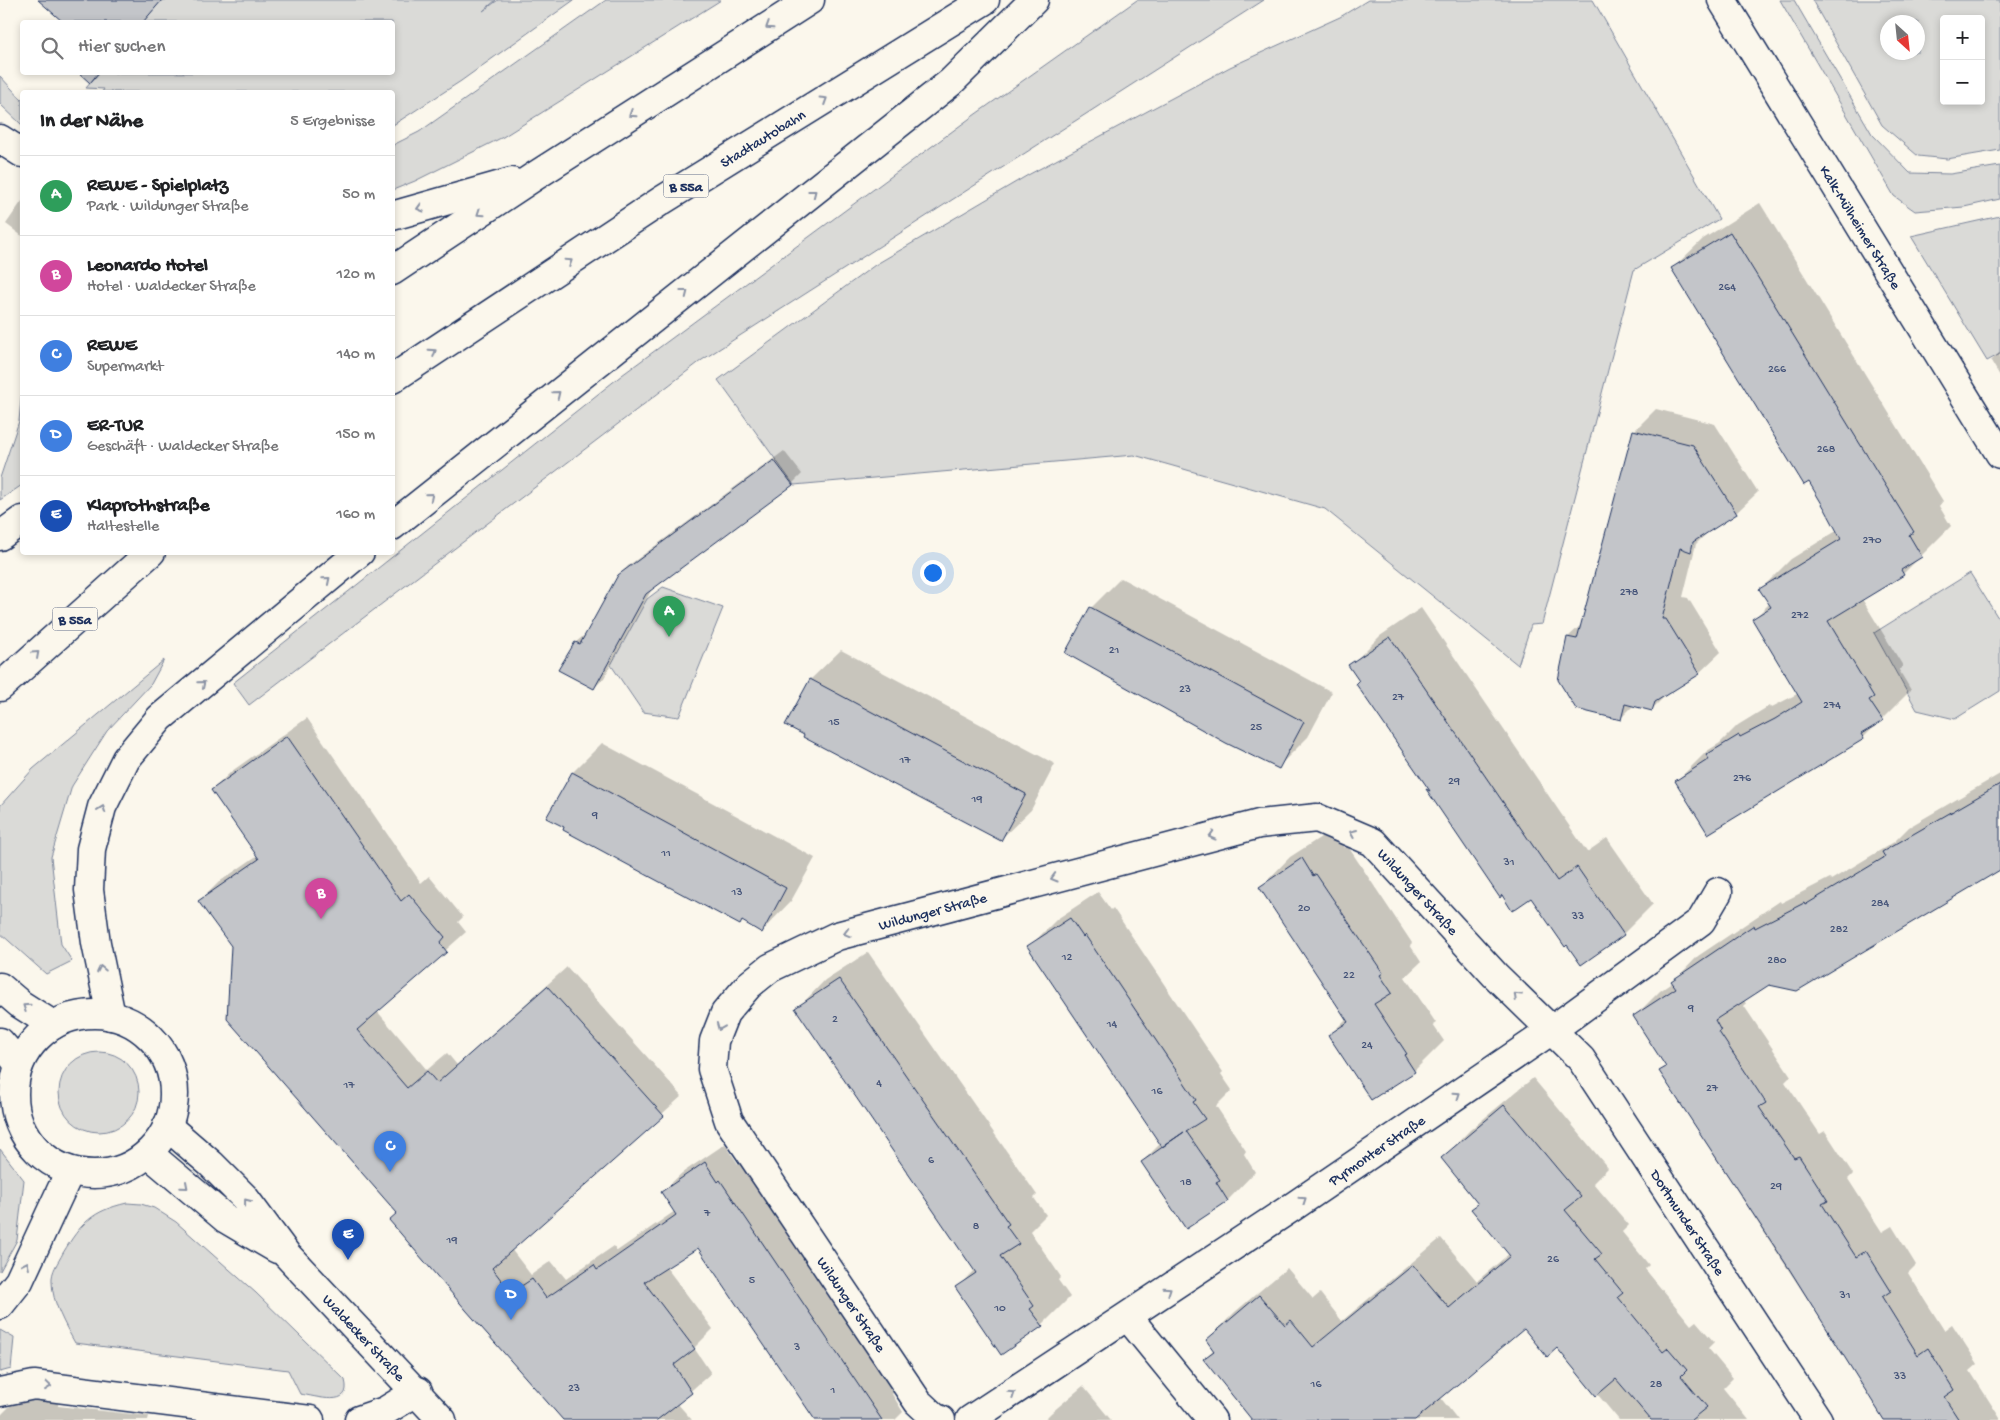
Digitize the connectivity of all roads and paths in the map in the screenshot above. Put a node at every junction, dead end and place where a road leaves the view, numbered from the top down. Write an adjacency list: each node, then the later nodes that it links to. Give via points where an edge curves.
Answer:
1 (810, 0): 7 (main road, one-way to 7)
2 (985, 0): 10 (main road, Stadtautobahn / B 55a, one-way to 2, via 661,202)
3 (1034, 0): 13 (main road, one-way to 3, via 951,82)
4 (1722, 0): 11 (main road, Kalk-Mülheimer Straße)
5 (0, 139): 6 (main road)
6 (20, 153)
7 (535, 176): 8 (main road, one-way to 8); 9 (main road, one-way to 9)
8 (395, 215)
9 (395, 269)
10 (395, 377)
11 (2000, 454)
12 (20, 521): 14 (main road)
13 (395, 524)
14 (0, 536)
15 (148, 555): 17 (main road, B 55a, one-way to 15)
16 (356, 555): 20 (main road, one-way to 16, via 88,890 90,858 102,807 126,759 160,718)
17 (0, 687)
18 (1718, 892): 22 (main road, Pyrmonter Straße, via 1701,921)
19 (0, 987): 21 (main road, one-way to 19)
20 (111, 1016): 21 (main road, via 77,1016); 25 (main road, via 129,1021 150,1036 166,1058 174,1082 174,1108)
21 (53, 1025): 24 (main road, via 33,1042)
22 (1552, 1030): 30 (main road, Pyrmonter Straße, one-way to 22); 36 (main road, Wildunger Straße, one-way to 36, via 1495,975 1373,842 1318,818 1259,824 837,936 770,968 749,985 726,1013 714,1041 712,1070 729,1121 918,1402); 39 (main road, Dortmunder Straße, via 1581,1059)
23 (0, 1042): 24 (main road)
24 (19, 1064): 27 (main road, via 14,1090 17,1116 28,1140 46,1159)
25 (167, 1126): 26 (main road); 28 (main road, Waldecker Straße, one-way to 25, via 244,1197)
26 (148, 1154): 27 (main road, via 111,1172); 28 (main road, Waldecker Straße, one-way to 28, via 226,1219)
27 (70, 1171): 29 (main road, one-way to 27, via 19,1281)
28 (287, 1254): 31 (main road, Waldecker Straße)
29 (0, 1305)
30 (1128, 1318): 37 (main road, one-way to 30); 38 (main road)
31 (418, 1391): 34 (main road, via 385,1411); 35 (main road, Waldecker Straße)
32 (0, 1392): 33 (main road, one-way to 33, via 34,1385)
33 (310, 1420)
34 (359, 1420)
35 (442, 1420)
36 (941, 1420)
37 (970, 1420)
38 (1212, 1420)
39 (1818, 1420)

